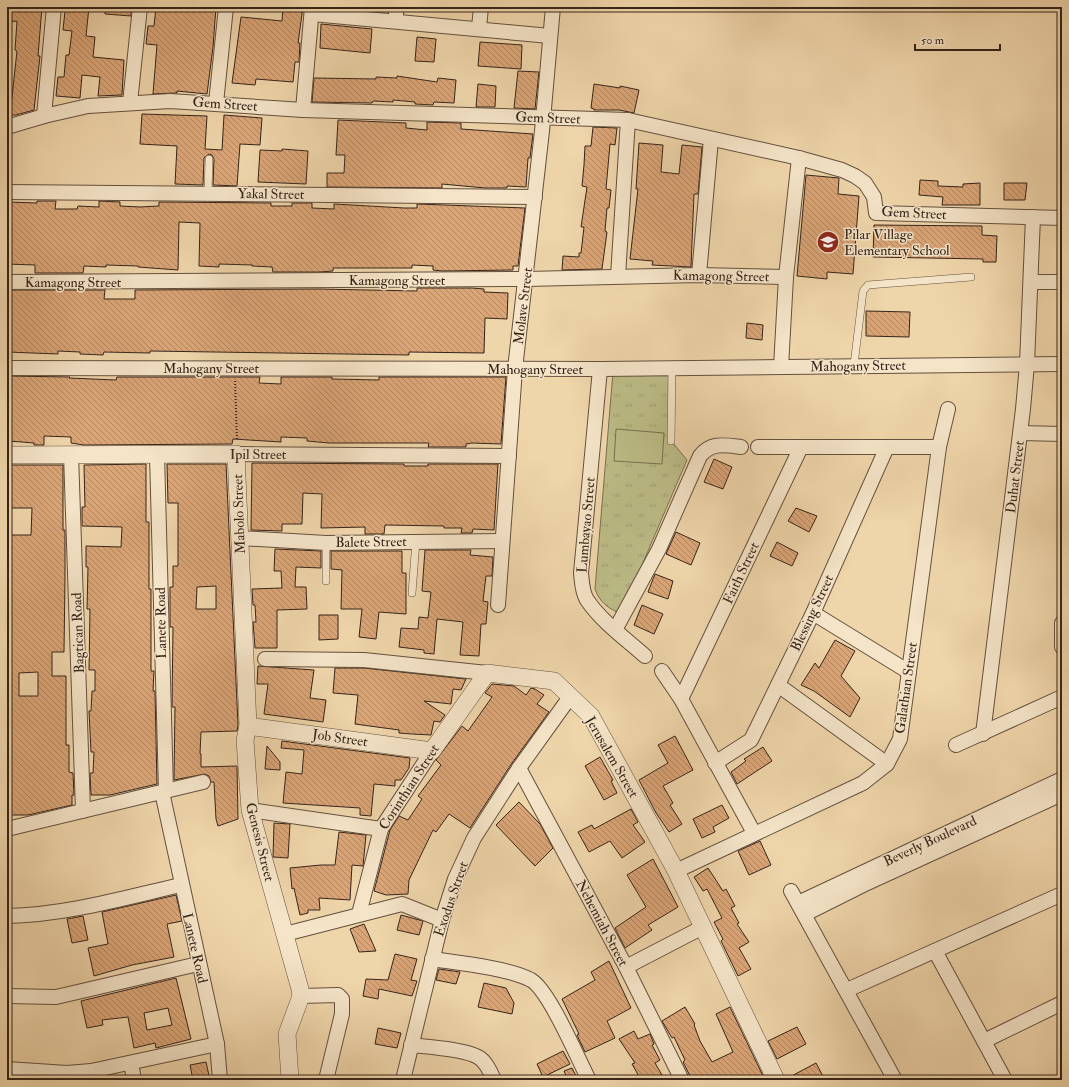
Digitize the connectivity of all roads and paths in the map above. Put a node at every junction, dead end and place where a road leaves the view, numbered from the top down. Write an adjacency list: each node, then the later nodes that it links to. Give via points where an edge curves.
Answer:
1 (54, 7): 14 (street)
2 (140, 7): 11 (street)
3 (226, 7): 12 (street)
4 (397, 7): 8 (street)
5 (481, 7): 9 (street)
6 (553, 7): 10 (street, Molave Street)
7 (312, 10): 8 (street); 13 (street)
8 (395, 21): 9 (street)
9 (479, 28): 10 (street)
10 (550, 36): 15 (street, Molave Street)
11 (130, 103): 12 (street, Gem Street); 14 (street, Gem Street, via 88,106)
12 (216, 103): 13 (street, Gem Street)
13 (303, 110): 15 (street, Gem Street)
14 (44, 116): 17 (street, Gem Street)
15 (543, 118): 16 (street, Gem Street); 23 (street, Molave Street)
16 (628, 120): 18 (street, Gem Street); 27 (street)
17 (7, 127)
18 (711, 139): 19 (street, Gem Street); 26 (street)
19 (799, 158): 24 (street, Gem Street, via 842,170 865,183 874,197 876,214); 28 (street)
20 (209, 159): 22 (lane)
21 (7, 192): 22 (street, Yakal Street)
22 (208, 193): 23 (street, Yakal Street)
23 (535, 197): 30 (street, Molave Street)
24 (1033, 217): 25 (street, Gem Street); 32 (street, Duhat Street)
25 (1062, 218)
26 (699, 275): 27 (street, Kamagong Street); 28 (street, Kamagong Street)
27 (618, 276): 30 (street, Kamagong Street)
28 (786, 277): 37 (street)
29 (970, 277): 36 (lane, via 868,285 863,291)
30 (526, 280): 31 (street, Kamagong Street); 41 (street, Molave Street)
31 (7, 282)
32 (1030, 282): 33 (street); 34 (street, Duhat Street)
33 (1062, 282)
34 (1027, 364): 35 (street, Mahogany Street); 36 (street, Mahogany Street); 44 (street, Duhat Street)
35 (1062, 364)
36 (854, 365): 37 (street, Mahogany Street)
37 (781, 367): 40 (street, Mahogany Street)
38 (7, 368): 39 (street, Mahogany Street)
39 (235, 368): 41 (street, Mahogany Street); 53 (path)
40 (672, 368): 42 (street, Mahogany Street); 46 (lane)
41 (515, 369): 42 (street, Mahogany Street); 56 (street, Molave Street)
42 (600, 369): 67 (street, Lumbayao Street, via 581,573 586,599)
43 (948, 409): 51 (street, Galathian Street)
44 (1021, 433): 45 (street); 79 (street, Duhat Street)
45 (1062, 434)
46 (671, 441)
47 (741, 447): 67 (street, via 716,445 705,449 700,456 659,549)
48 (758, 447): 49 (street)
49 (801, 447): 50 (street); 77 (street, Faith Street)
50 (887, 447): 51 (street); 65 (street, Blessing Street)
51 (939, 447): 72 (street, Galathian Street)
52 (71, 454): 54 (street, Ipil Street); 55 (street, Ipil Street); 90 (street, Bagtican Road)
53 (236, 454): 55 (street, Ipil Street); 56 (street, Ipil Street); 57 (street, Mabolo Street)
54 (7, 455)
55 (157, 455): 87 (street, Lanete Road)
56 (509, 456): 59 (street, Molave Street)
57 (240, 538): 60 (street, Balete Street); 61 (street, Mabolo Street)
58 (416, 541): 59 (street, Balete Street); 60 (street, Balete Street); 63 (lane)
59 (502, 541): 64 (street, Molave Street)
60 (326, 543): 62 (lane)
61 (241, 575): 78 (street, Genesis Street)
62 (326, 581)
63 (412, 592)
64 (498, 605)
65 (813, 613): 72 (street); 74 (street, Blessing Street)
66 (1062, 622): 68 (street)
67 (615, 630): 69 (street, Lumbayao Street)
68 (1062, 647)
69 (645, 656)
70 (265, 659): 73 (street, Jerusalem Street, via 364,660)
71 (662, 672): 77 (street)
72 (909, 672): 83 (street, Galathian Street, via 900,739)
73 (486, 673): 75 (street, Jerusalem Street, via 554,681); 81 (street, Corinthian Street)
74 (778, 685): 82 (street, Blessing Street, via 751,740); 83 (street)
75 (570, 697): 84 (street, Exodus Street); 94 (street, Jerusalem Street, via 591,716)
76 (1062, 698): 79 (street)
77 (682, 699): 82 (street)
78 (248, 726): 81 (street, Job Street); 89 (street, Genesis Street, via 245,740)
79 (983, 734): 80 (street)
80 (956, 745)
81 (432, 751): 91 (street, Corinthian Street)
82 (715, 763): 93 (street)
83 (887, 764): 93 (street, Galathian Street, via 863,783)
84 (519, 768): 100 (street, Exodus Street, via 474,838 454,879); 106 (street, Nehemiah Street)
85 (1062, 779): 97 (street, Beverly Boulevard)
86 (203, 782): 87 (street)
87 (164, 792): 90 (street); 95 (street, Lanete Road)
88 (1062, 794): 97 (street, Beverly Boulevard, via 863,885)
89 (250, 810): 91 (street); 102 (street, Genesis Street)
90 (83, 811): 92 (street)
91 (381, 828): 98 (street, Corinthian Street)
92 (7, 829)
93 (754, 833): 94 (street, Galathian Street)
94 (676, 871): 101 (street, Jerusalem Street)
95 (181, 885): 99 (street, via 59,910); 105 (street, Lanete Road)
96 (1062, 894): 103 (street)
97 (798, 903): 107 (street)
98 (359, 914): 100 (street, via 402,904); 102 (street)
99 (7, 916)
100 (442, 920): 104 (street, Exodus Street)
101 (703, 927): 106 (street); 124 (street, Jerusalem Street)
102 (285, 934): 109 (street, Genesis Street)
103 (935, 951): 107 (street); 111 (street)
104 (432, 959): 113 (street, Exodus Street); 122 (street, via 502,971 532,980 550,1001)
105 (198, 964): 108 (street, via 56,998); 112 (street, Lanete Road)
106 (626, 967): 123 (street, Nehemiah Street)
107 (847, 990): 125 (street)
108 (7, 996)
109 (301, 996): 118 (street, via 287,1034); 119 (street, via 338,995 342,999 342,1014)
110 (1062, 1003): 111 (street)
111 (984, 1041): 126 (street)
112 (217, 1044): 114 (street); 117 (street, Lanete Road)
113 (411, 1045): 120 (street, Exodus Street); 121 (street, via 465,1053 479,1058 489,1069)
114 (131, 1063): 115 (street, via 67,1073); 116 (street)
115 (7, 1069)
116 (134, 1080)
117 (220, 1080)
118 (290, 1080)
119 (326, 1080)
120 (403, 1080)
121 (494, 1080)
122 (589, 1080)
123 (682, 1080)
124 (776, 1080)
125 (895, 1080)
126 (1005, 1080)

